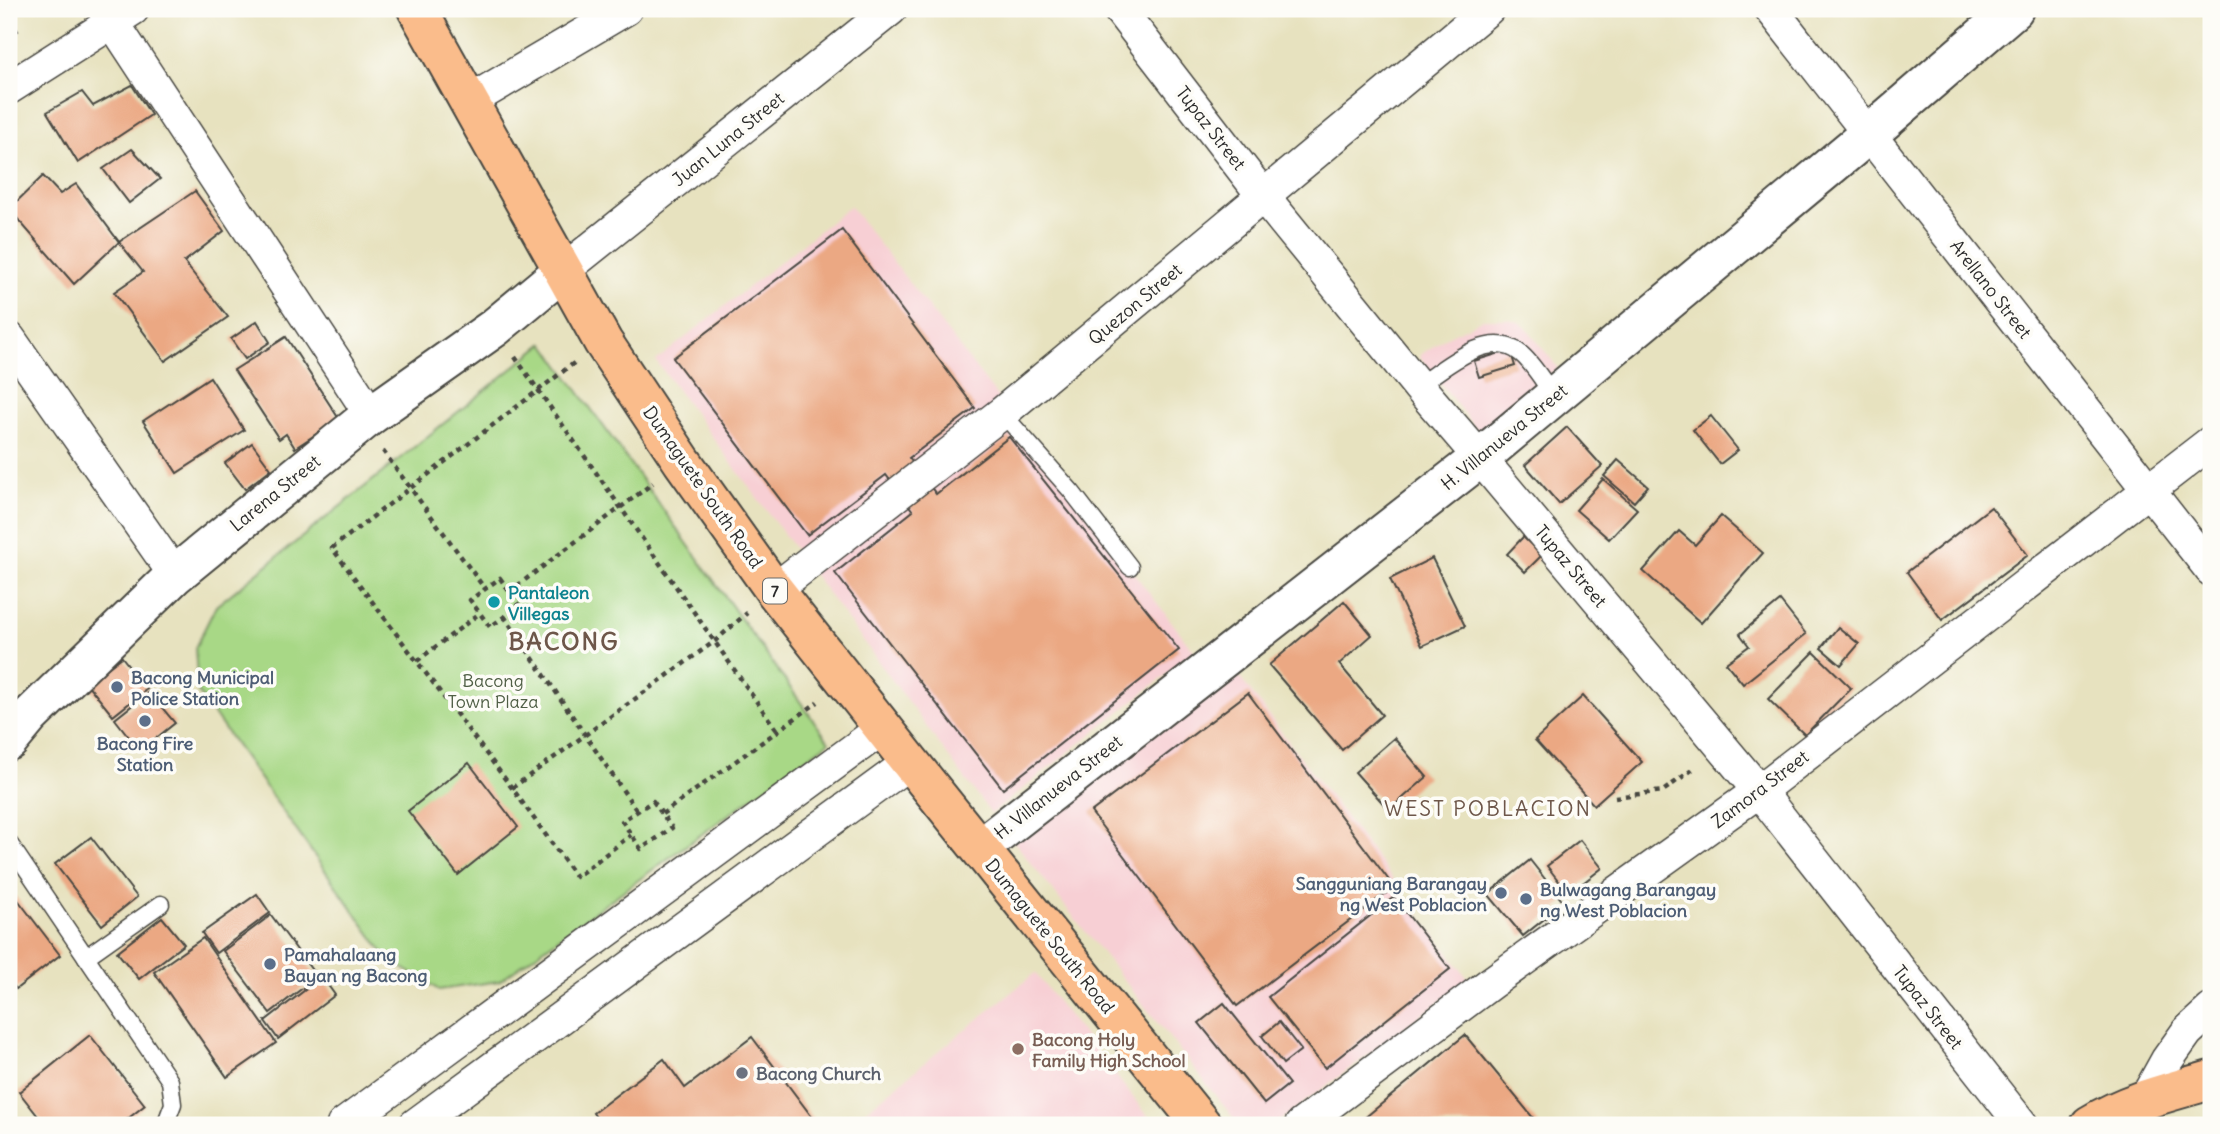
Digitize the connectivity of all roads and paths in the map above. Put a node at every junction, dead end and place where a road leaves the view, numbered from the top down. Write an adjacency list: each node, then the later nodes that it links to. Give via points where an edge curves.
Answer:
1 (416, 9): 10 (main road, Dumaguete South Road / 7)
2 (626, 9): 10 (street)
3 (891, 9): 13 (street, Juan Luna Street)
4 (1118, 9): 12 (street, Tupaz Street)
5 (1488, 9): 12 (street, Quezon Street)
6 (1771, 9): 11 (street, Arellano Street)
7 (2014, 9): 11 (street, H. Villanueva Street)
8 (117, 13): 9 (street); 21 (street)
9 (9, 88)
10 (468, 102): 13 (main road, Dumaguete South Road / 7)
11 (1870, 133): 19 (street, H. Villanueva Street); 26 (street, Arellano Street)
12 (1264, 197): 17 (street, Tupaz Street); 20 (street, Quezon Street)
13 (564, 270): 14 (street, Larena Street); 16 (main road, Dumaguete South Road / 7)
14 (494, 328): 18 (path); 21 (street, Larena Street)
15 (9, 338): 30 (street)
16 (603, 342): 18 (path); 24 (main road, Dumaguete South Road / 7)
17 (1418, 386): 19 (lane, via 1468,352 1507,345 1521,354); 23 (street, Tupaz Street)
18 (539, 390): 25 (path); 27 (path)
19 (1554, 396): 23 (street, H. Villanueva Street)
20 (1002, 414): 28 (lane, via 1072,492); 32 (street, Quezon Street)
21 (366, 419): 25 (path); 30 (street, Larena Street)
22 (2211, 442): 26 (street, Zamora Street)
23 (1480, 458): 43 (street, Tupaz Street); 52 (street, H. Villanueva Street)
24 (682, 461): 27 (path); 32 (main road, Dumaguete South Road / 7)
25 (411, 488): 31 (path); 37 (path, via 332,548)
26 (2148, 492): 29 (street, Arellano Street); 46 (street, Zamora Street)
27 (621, 507): 33 (path); 36 (path)
28 (1130, 567)
29 (2211, 570)
30 (175, 575): 42 (street, Larena Street)
31 (485, 589): 33 (path, via 500,578); 34 (path, via 470,600)
32 (775, 590): 36 (path); 38 (main road, Dumaguete South Road / 7)
33 (509, 592): 35 (path, via 519,606)
34 (480, 613): 35 (path, via 490,626); 37 (path)
35 (504, 616): 41 (path)
36 (715, 641): 40 (path); 41 (path)
37 (417, 661): 45 (path)
38 (847, 681): 39 (main road, Dumaguete South Road / 7); 40 (path)
39 (883, 728): 44 (main road, Dumaguete South Road / 7); 59 (street)
40 (778, 732): 49 (path)
41 (585, 734): 45 (path); 48 (path)
42 (9, 741)
43 (1722, 747): 46 (street, Tupaz Street); 47 (path, via 1663,791)
44 (910, 762): 52 (main road, Dumaguete South Road / 7); 60 (street)
45 (512, 788): 50 (path, via 576,877)
46 (1759, 791): 62 (street, Zamora Street); 63 (street, Tupaz Street)
47 (1615, 797)
48 (637, 811): 49 (path, via 653,801); 50 (path, via 622,821)
49 (662, 814): 50 (path, via 672,828 641,849)
50 (631, 835)
51 (9, 843): 54 (lane)
52 (979, 848): 61 (main road, Dumaguete South Road / 7)
53 (161, 904): 54 (lane)
54 (86, 957): 58 (lane, via 170,1081 173,1104)
55 (2211, 1010): 57 (street, via 2187,1032)
56 (2211, 1080): 57 (main road)
57 (2146, 1098): 64 (main road)
58 (165, 1125)
59 (343, 1125)
60 (415, 1125)
61 (1202, 1125)
62 (1301, 1125)
63 (2022, 1125)
64 (2090, 1125)

